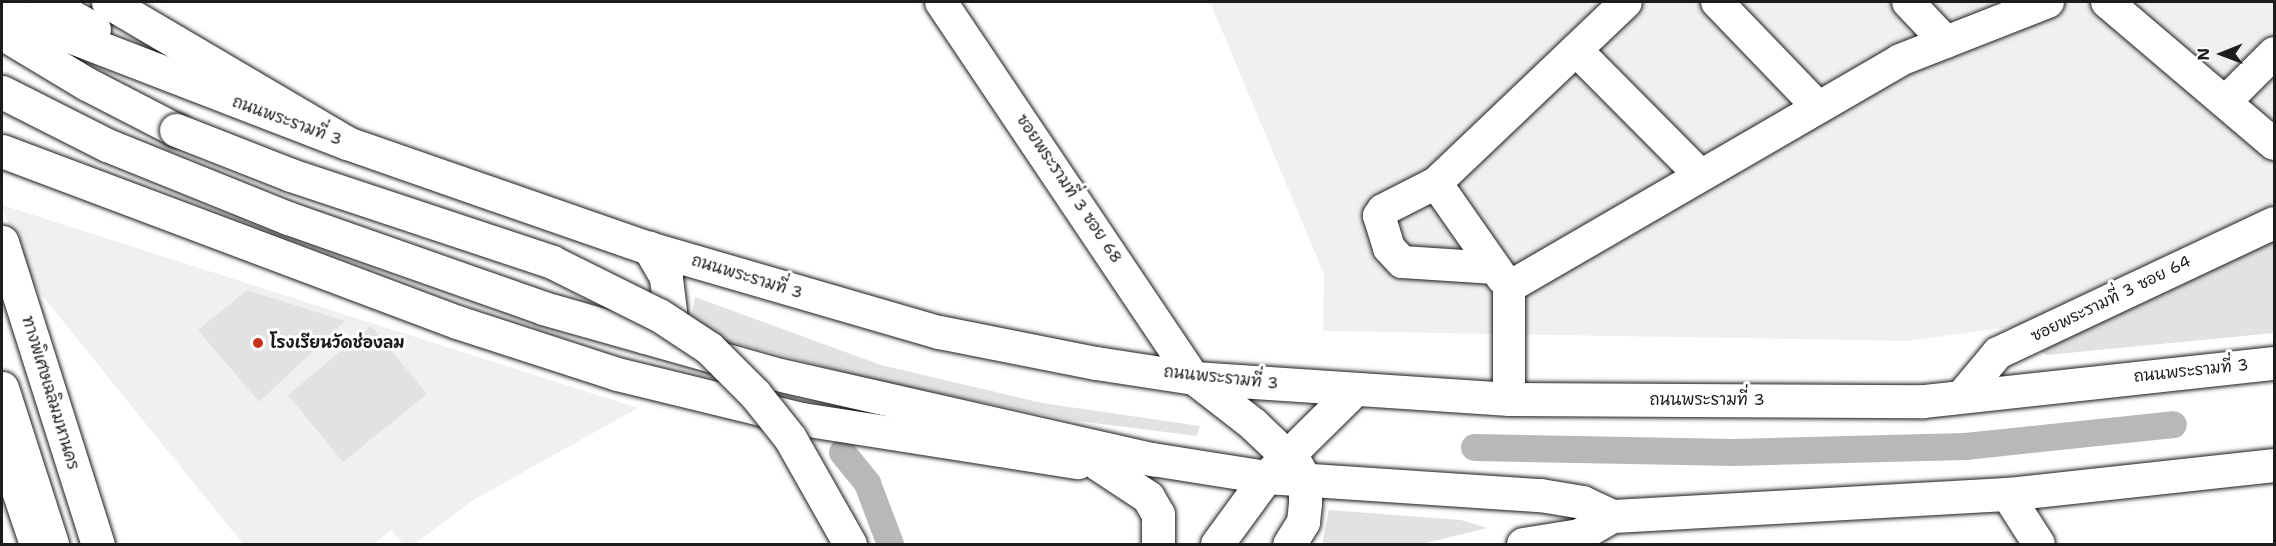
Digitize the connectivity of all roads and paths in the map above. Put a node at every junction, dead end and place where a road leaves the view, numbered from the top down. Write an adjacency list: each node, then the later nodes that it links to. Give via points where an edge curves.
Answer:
1 (7, 2): 13 (main road)
2 (46, 2): 16 (main road, ถนนพระรามที่ 3)
3 (108, 2): 20 (main road)
4 (941, 2): 33 (street, ซอยพระรามที่ 3 ซอย 68)
5 (1626, 2): 14 (street)
6 (1717, 2): 19 (street)
7 (1908, 2): 12 (street)
8 (2048, 2): 12 (street)
9 (2119, 5): 18 (street)
10 (2, 10): 13 (main road, ถนนพระรามที่ 3)
11 (2, 33): 48 (main road, bridge, via 87,84 176,130 291,175 552,262 659,315 709,348 755,394 790,438)
12 (1946, 42): 19 (street, via 1900,60)
13 (97, 49): 16 (main road, ถนนพระรามที่ 3)
14 (1576, 50): 24 (street); 25 (street)
15 (2274, 53): 18 (street)
16 (208, 91): 20 (main road, ถนนพระรามที่ 3)
17 (2, 92): 22 (main road)
18 (2225, 102): 21 (street)
19 (1818, 107): 24 (street)
20 (347, 143): 28 (main road, ถนนพระรามที่ 3)
21 (2274, 144)
22 (107, 145): 29 (main road); 31 (main road, via 288,218)
23 (2, 151): 29 (main road)
24 (1700, 175): 30 (street)
25 (1437, 183): 30 (street); 30 (street, via 1383,210 1379,216 1389,248 1402,262)
26 (2274, 223): 36 (street, ซอยพระรามที่ 3 ซอย 64, via 1998,353)
27 (2, 242): 47 (main road, ทางพิเศษเฉลิมมหานคร)
28 (649, 248): 31 (main road, via 666,277 670,311 667,322); 33 (main road, ถนนพระรามที่ 3, via 950,335 1017,350)
29 (283, 256): 40 (main road, via 457,322 617,374 812,421)
30 (1502, 277): 37 (street)
31 (644, 338): 39 (main road, via 890,401)
32 (2274, 363): 36 (main road, ถนนพระรามที่ 3)
33 (1194, 378): 35 (main road, ถนนพระรามที่ 3); 42 (main road)
34 (2, 388): 46 (main road)
35 (1354, 390): 37 (main road, ถนนพระรามที่ 3); 42 (main road)
36 (1962, 396): 37 (main road, ถนนพระรามที่ 3, via 1923,401)
37 (1509, 399)
38 (2, 443): 45 (main road)
39 (1152, 459): 40 (main road); 42 (main road)
40 (1098, 464): 49 (main road, via 1148,497 1158,514)
41 (2274, 465): 43 (main road)
42 (1286, 471): 44 (main road, via 1539,495 1582,502); 50 (main road); 51 (main road, via 1303,522)
43 (2007, 494): 44 (main road); 53 (street)
44 (1612, 516): 52 (main road, via 1579,534)
45 (36, 544)
46 (52, 544)
47 (98, 544)
48 (850, 544)
49 (1158, 544)
50 (1217, 544)
51 (1289, 544)
52 (1523, 544)
53 (2038, 544)

